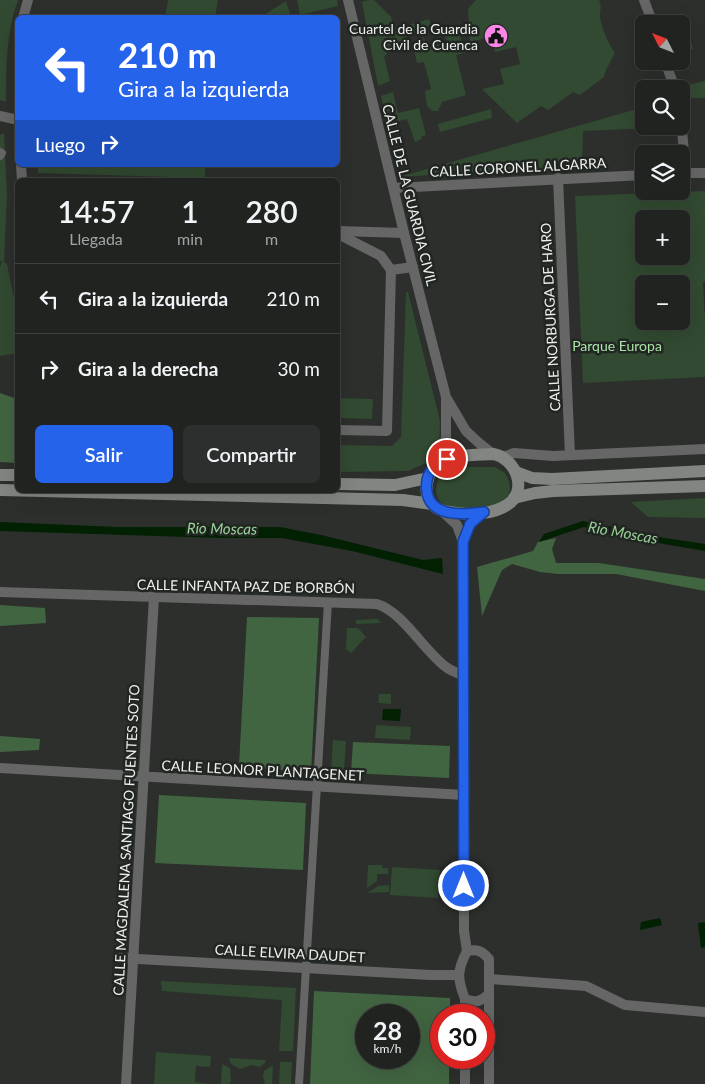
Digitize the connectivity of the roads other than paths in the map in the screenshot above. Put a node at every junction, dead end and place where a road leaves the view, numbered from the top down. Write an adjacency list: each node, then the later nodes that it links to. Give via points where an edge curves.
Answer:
1 (28, 0): 4 (street)
2 (348, 0): 14 (street, CALLE DE LA GUARDIA CIVIL)
3 (644, 0): 5 (street)
4 (24, 15)
5 (650, 15)
6 (0, 116): 7 (street)
7 (15, 119)
8 (0, 152): 9 (street)
9 (0, 156)
10 (705, 172): 11 (street)
11 (690, 173)
12 (635, 175): 13 (street, CALLE CORONEL ALGARRA)
13 (558, 178): 14 (street, CALLE CORONEL ALGARRA); 23 (street, CALLE NORBURGA DE HARO)
14 (394, 188): 17 (street, CALLE DE LA GUARDIA CIVIL)
15 (340, 232): 17 (street)
16 (340, 233): 19 (street, via 381,256)
17 (404, 233): 18 (street, CALLE DE LA GUARDIA CIVIL)
18 (413, 267): 19 (street); 20 (street, CALLE DE LA GUARDIA CIVIL)
19 (391, 270): 21 (street, via 387,431)
20 (446, 397): 24 (street, CALLE DE LA GUARDIA CIVIL, via 466,431 479,444); 25 (street, CALLE DE LA GUARDIA CIVIL, via 446,437)
21 (340, 430)
22 (705, 448): 23 (street)
23 (570, 454): 24 (street)
24 (498, 455): 25 (main road, via 463,456); 27 (main road)
25 (440, 462): 30 (main road)
26 (705, 471): 27 (main road, via 557,479 532,478)
27 (516, 472): 36 (main road, via 517,492)
28 (0, 475): 29 (main road)
29 (15, 476)
30 (428, 478): 31 (main road, via 396,485); 37 (main road, via 427,494)
31 (340, 484)
32 (705, 486): 36 (main road, via 553,491)
33 (0, 490): 34 (main road)
34 (15, 490)
35 (121, 493): 37 (main road, via 404,500)
36 (514, 498): 38 (main road, via 501,508)
37 (437, 508): 38 (main road, via 463,514); 39 (street, via 457,525)
38 (484, 512): 39 (street, via 470,524)
39 (463, 542): 43 (street)
40 (0, 592): 41 (street, CALLE INFANTA PAZ DE BORBÓN)
41 (154, 597): 42 (street, CALLE INFANTA PAZ DE BORBÓN); 45 (street, CALLE MAGDALENA SANTIAGO FUENTES SOTO)
42 (328, 602): 43 (street, CALLE INFANTA PAZ DE BORBÓN, via 384,606 445,667); 46 (street)
43 (463, 675): 47 (street)
44 (0, 768): 45 (street, CALLE LEONOR PLANTAGENET)
45 (144, 777): 46 (street, CALLE LEONOR PLANTAGENET); 50 (street, CALLE MAGDALENA SANTIAGO FUENTES SOTO)
46 (316, 788): 47 (street, CALLE LEONOR PLANTAGENET); 51 (street)
47 (464, 795): 48 (street, via 464,932)
48 (467, 951): 52 (street); 53 (street, via 483,952 489,959)
49 (120, 958): 50 (street, CALLE ELVIRA DAUDET)
50 (133, 958): 51 (street, CALLE ELVIRA DAUDET); 59 (street, CALLE MAGDALENA SANTIAGO FUENTES SOTO)
51 (306, 968): 52 (street, CALLE ELVIRA DAUDET); 60 (street)
52 (458, 975): 55 (street)
53 (490, 979): 54 (street); 57 (street, via 586,986 625,1005)
54 (489, 994): 55 (street, via 480,1001); 62 (street)
55 (465, 999): 56 (street)
56 (465, 1004)
57 (705, 1012)
58 (465, 1069): 61 (street)
59 (126, 1084)
60 (299, 1084)
61 (465, 1084)
62 (489, 1084)

